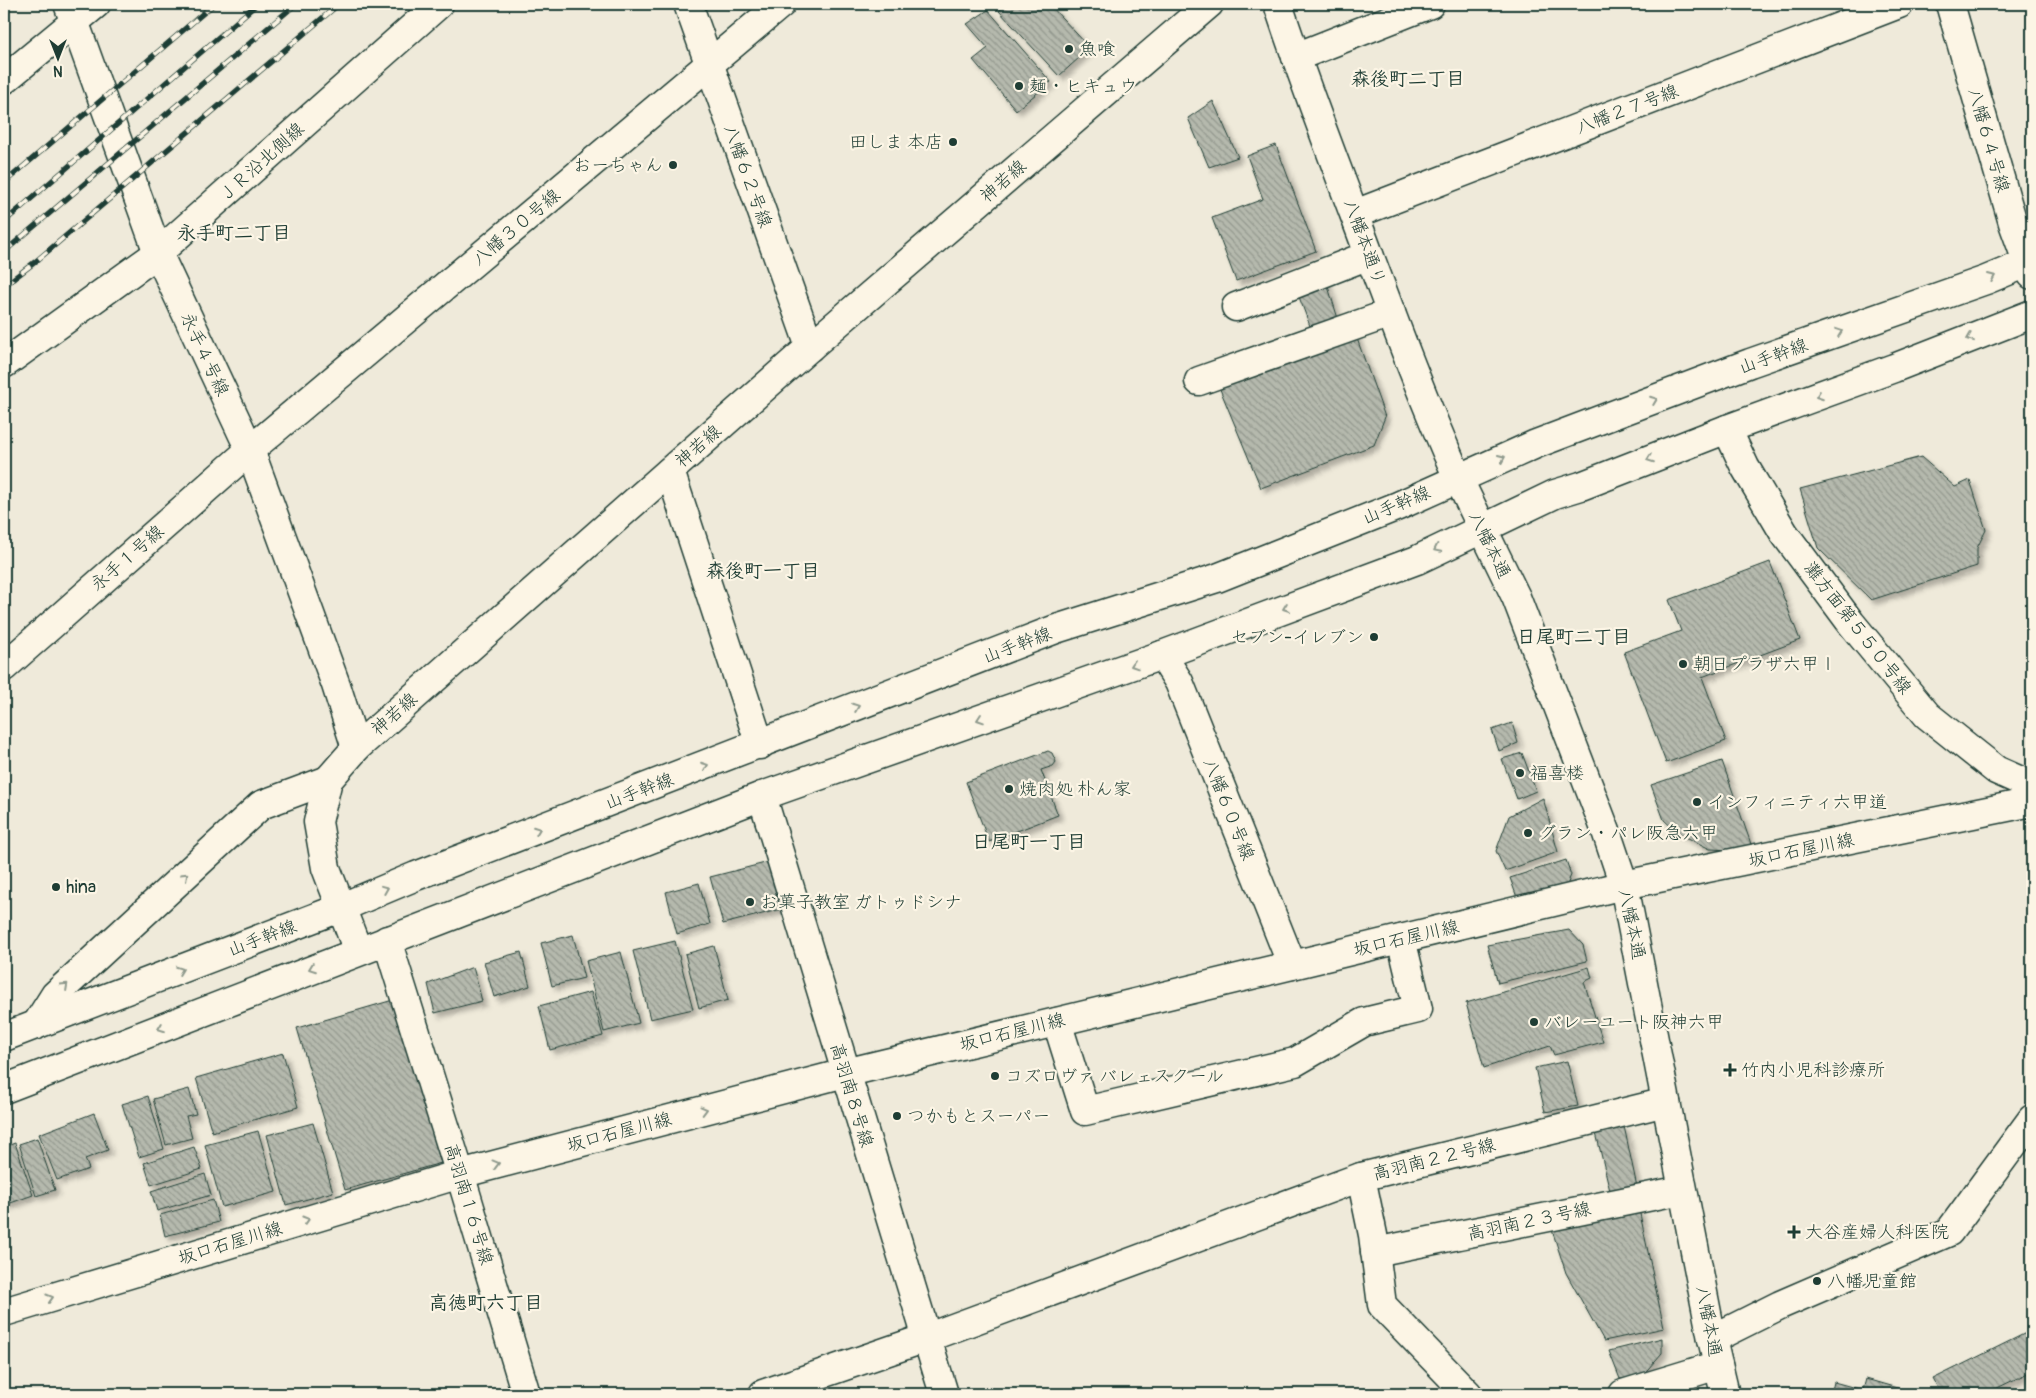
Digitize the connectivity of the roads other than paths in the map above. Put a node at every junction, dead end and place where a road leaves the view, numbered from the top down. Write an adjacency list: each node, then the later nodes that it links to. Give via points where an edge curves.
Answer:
1 (96, 4): 10 (street)
2 (439, 4): 15 (street, ＪＲ沿北側線)
3 (688, 4): 12 (street, 八幡６２号線)
4 (781, 4): 12 (street, 八幡３０号線)
5 (1209, 4): 21 (street, 神若線)
6 (1278, 4): 11 (street, 八幡本通り)
7 (1430, 4): 11 (street)
8 (1899, 4): 14 (street, 八幡２７号線)
9 (1950, 4): 17 (street, 八幡６４号線, via 2013,223)
10 (71, 13): 13 (street); 15 (street, 永手４号線)
11 (1296, 57): 14 (street, 八幡本通り)
12 (708, 67): 21 (street, 八幡６２号線); 25 (street, 八幡３０号線)
13 (4, 80)
14 (1354, 214): 16 (street, 八幡本通り)
15 (158, 253): 22 (street, ＪＲ沿北側線); 25 (street, 永手４号線)
16 (1369, 255): 18 (street); 19 (street, 八幡本通り)
17 (2031, 266): 27 (street, 山手幹線, one-way to 17, via 1536,444 1750,363)
18 (1236, 307)
19 (1391, 313): 23 (street); 27 (street, 八幡本通り)
20 (2032, 314): 24 (street, one-way to 24)
21 (810, 347): 26 (street, 神若線)
22 (4, 364)
23 (1199, 381)
24 (1727, 429): 28 (street, one-way to 28, via 1555,494); 34 (street, 灘方面第５５０号線, via 1745,468 1784,533 1851,623 1927,715 1996,770)
25 (250, 450): 30 (street, 永手１号線); 32 (street, 永手４号線)
26 (670, 470): 31 (street); 32 (street, 神若線)
27 (1458, 478): 28 (street, 八幡本通); 31 (street, 山手幹線, one-way to 27, via 1056,629 1217,578 1398,506)
28 (1481, 528): 29 (street, one-way to 29, via 1417,560); 37 (street, 八幡本通, via 1516,597)
29 (1162, 655): 35 (street, one-way to 35); 42 (street, 八幡６０号線, via 1179,682)
30 (4, 667)
31 (760, 744): 38 (street, 山手幹線, one-way to 31)
32 (356, 748): 33 (street, 神若線)
33 (328, 780): 38 (street, 神若線, via 318,822 326,868); 44 (street, one-way to 33, via 55,995 260,806)
34 (2032, 786)
35 (762, 796): 40 (street); 46 (street, 高羽南８号線)
36 (2032, 802): 37 (street, 坂口石屋川線)
37 (1624, 886): 39 (street, 坂口石屋川線); 48 (street, 八幡本通)
38 (340, 908): 41 (street, 神若線); 44 (street, 山手幹線, one-way to 38)
39 (1401, 939): 42 (street, 坂口石屋川線); 43 (street, via 1418,1009 1364,1022 1295,1062 1085,1111)
40 (387, 940): 41 (street); 50 (street, 高羽南１６号線)
41 (358, 951): 47 (street, one-way to 47)
42 (1292, 965): 43 (street, 坂口石屋川線)
43 (1057, 1022): 46 (street, 坂口石屋川線)
44 (36, 1025): 45 (street, 山手幹線)
45 (4, 1037)
46 (845, 1073): 50 (street, 坂口石屋川線, one-way to 46); 55 (street, 高羽南８号線)
47 (4, 1089)
48 (1666, 1102): 51 (street, 高羽南２２号線); 52 (street, 八幡本通)
49 (2032, 1119): 56 (street, via 1949,1232 1780,1305)
50 (460, 1174): 54 (street, 坂口石屋川線, one-way to 50); 58 (street, 高羽南１６号線)
51 (1361, 1177): 53 (street, 高羽南２２号線); 55 (street)
52 (1682, 1190): 53 (street, 高羽南２３号線); 56 (street, 八幡本通)
53 (1375, 1252): 61 (street, 高羽南２２号線, via 1382,1305)
54 (4, 1312)
55 (926, 1338): 59 (street); 60 (street, 高羽南８号線)
56 (1712, 1339): 57 (street, 八幡本通)
57 (1718, 1365): 62 (street); 63 (street, 八幡本通)
58 (526, 1394)
59 (764, 1394)
60 (944, 1394)
61 (1468, 1394)
62 (1623, 1394)
63 (1725, 1394)

